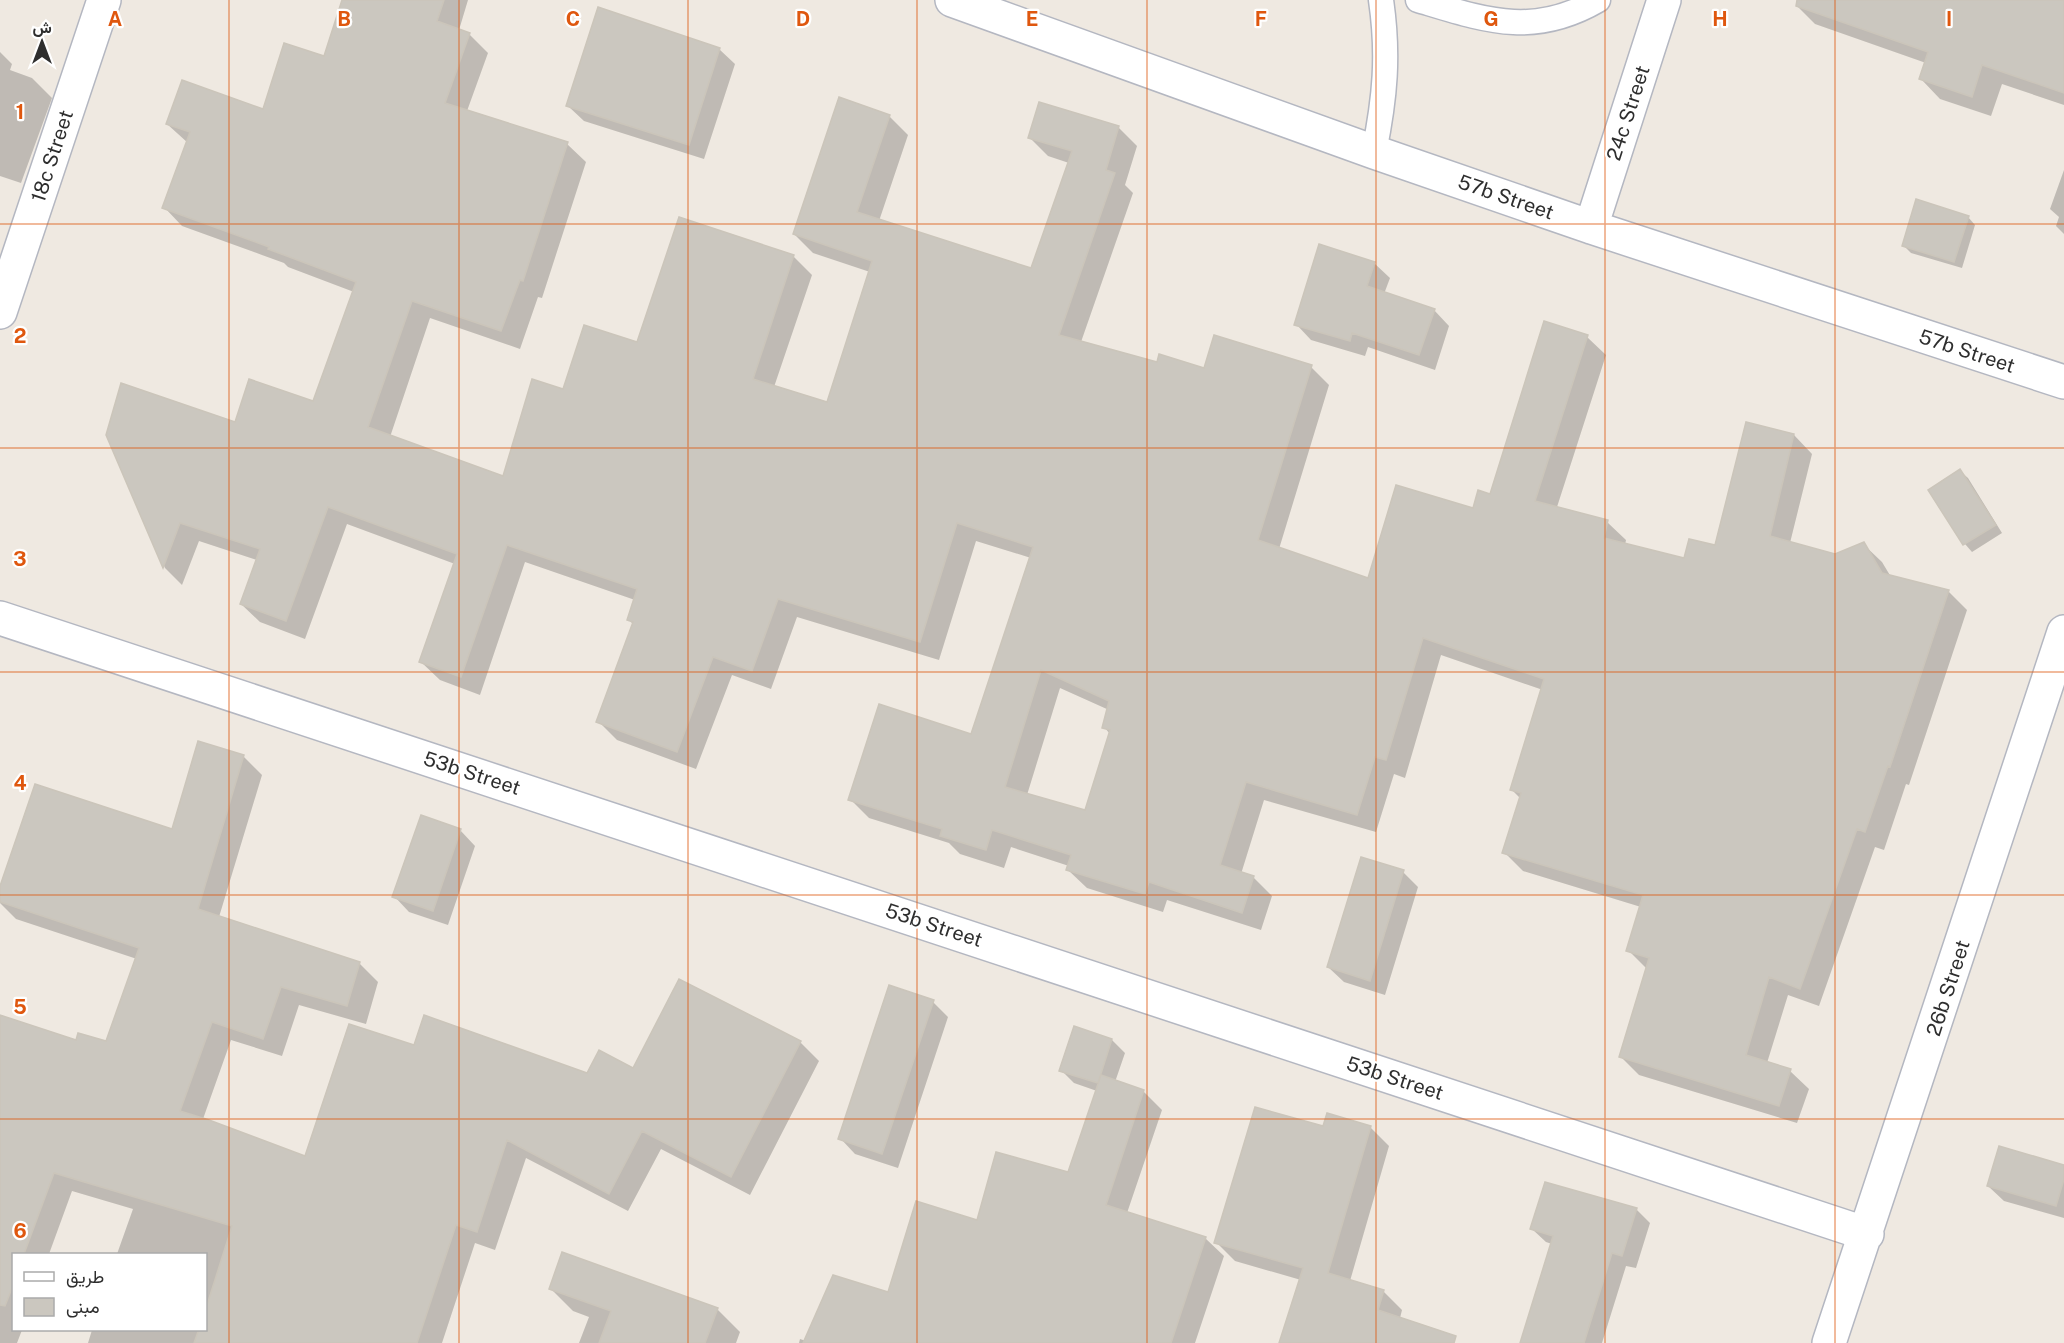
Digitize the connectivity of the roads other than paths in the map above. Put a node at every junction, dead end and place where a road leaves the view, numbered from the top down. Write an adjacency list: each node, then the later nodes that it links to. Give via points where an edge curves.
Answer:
1 (104, 0): 9 (street, 18c Street)
2 (952, 0): 7 (street, 57b Street)
3 (1381, 0): 7 (lane, via 1386,70)
4 (1418, 0): 5 (lane, via 1474,17 1516,24 1558,18)
5 (1598, 0)
6 (1664, 0): 8 (street, 24c Street)
7 (1374, 152): 8 (street, 57b Street)
8 (1592, 227): 10 (street, 57b Street)
9 (0, 312)
10 (2064, 382)
11 (0, 618): 13 (street, 53b Street)
12 (2064, 632): 13 (street, 26b Street)
13 (1867, 1234): 14 (street, 26b Street)
14 (1829, 1343)

